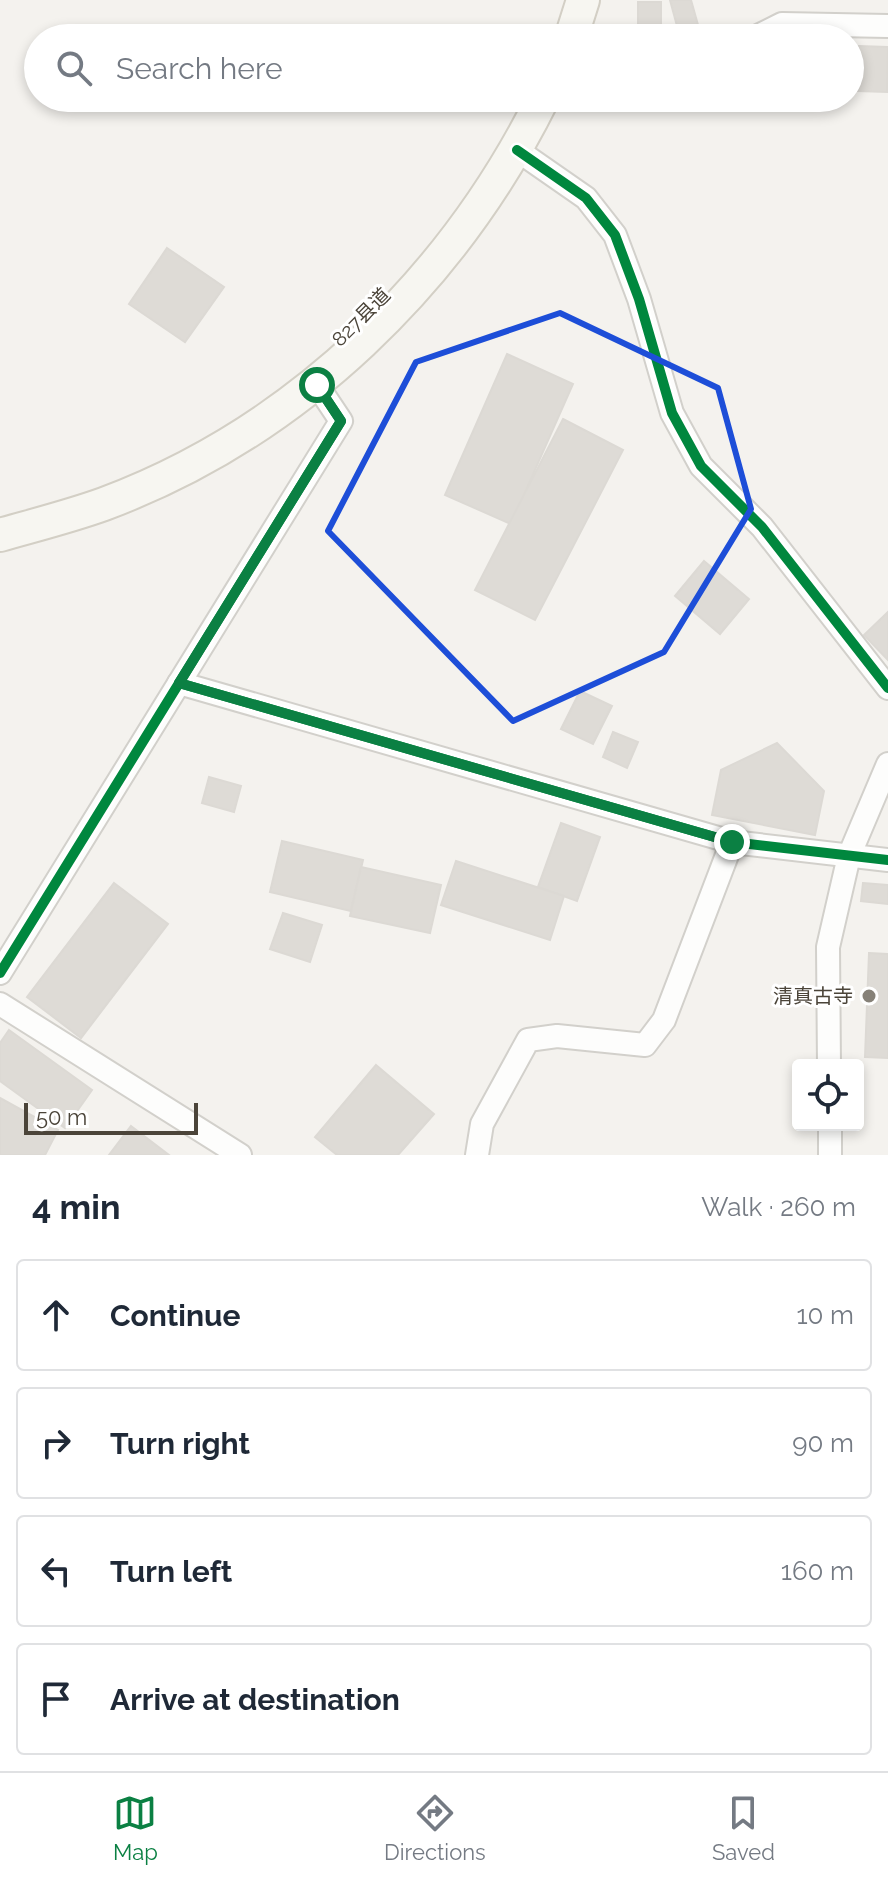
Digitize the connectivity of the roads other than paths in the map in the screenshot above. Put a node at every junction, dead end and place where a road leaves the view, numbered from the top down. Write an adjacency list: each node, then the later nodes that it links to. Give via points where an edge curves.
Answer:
1 (583, 0): 2 (main road)
2 (575, 24)
3 (864, 26): 4 (street)
4 (888, 26)
5 (536, 112): 6 (main road, 827县道)
6 (517, 150): 7 (main road, 827县道, via 451,245 399,306); 10 (street, via 586,198 615,235 672,413 701,466 762,527)
7 (317, 385): 8 (main road, 827县道, via 214,452 105,504); 9 (street, via 341,421)
8 (0, 535)
9 (179, 683): 12 (street); 15 (street)
10 (888, 688)
11 (888, 764): 13 (street)
12 (732, 842): 13 (street); 20 (street, via 664,1020 645,1045 557,1036 528,1040 482,1124)
13 (849, 856): 14 (street); 17 (street, via 828,947)
14 (888, 860)
15 (0, 973)
16 (0, 1004): 19 (street)
17 (829, 1059)
18 (830, 1131): 21 (street)
19 (240, 1155)
20 (477, 1155)
21 (830, 1155)

